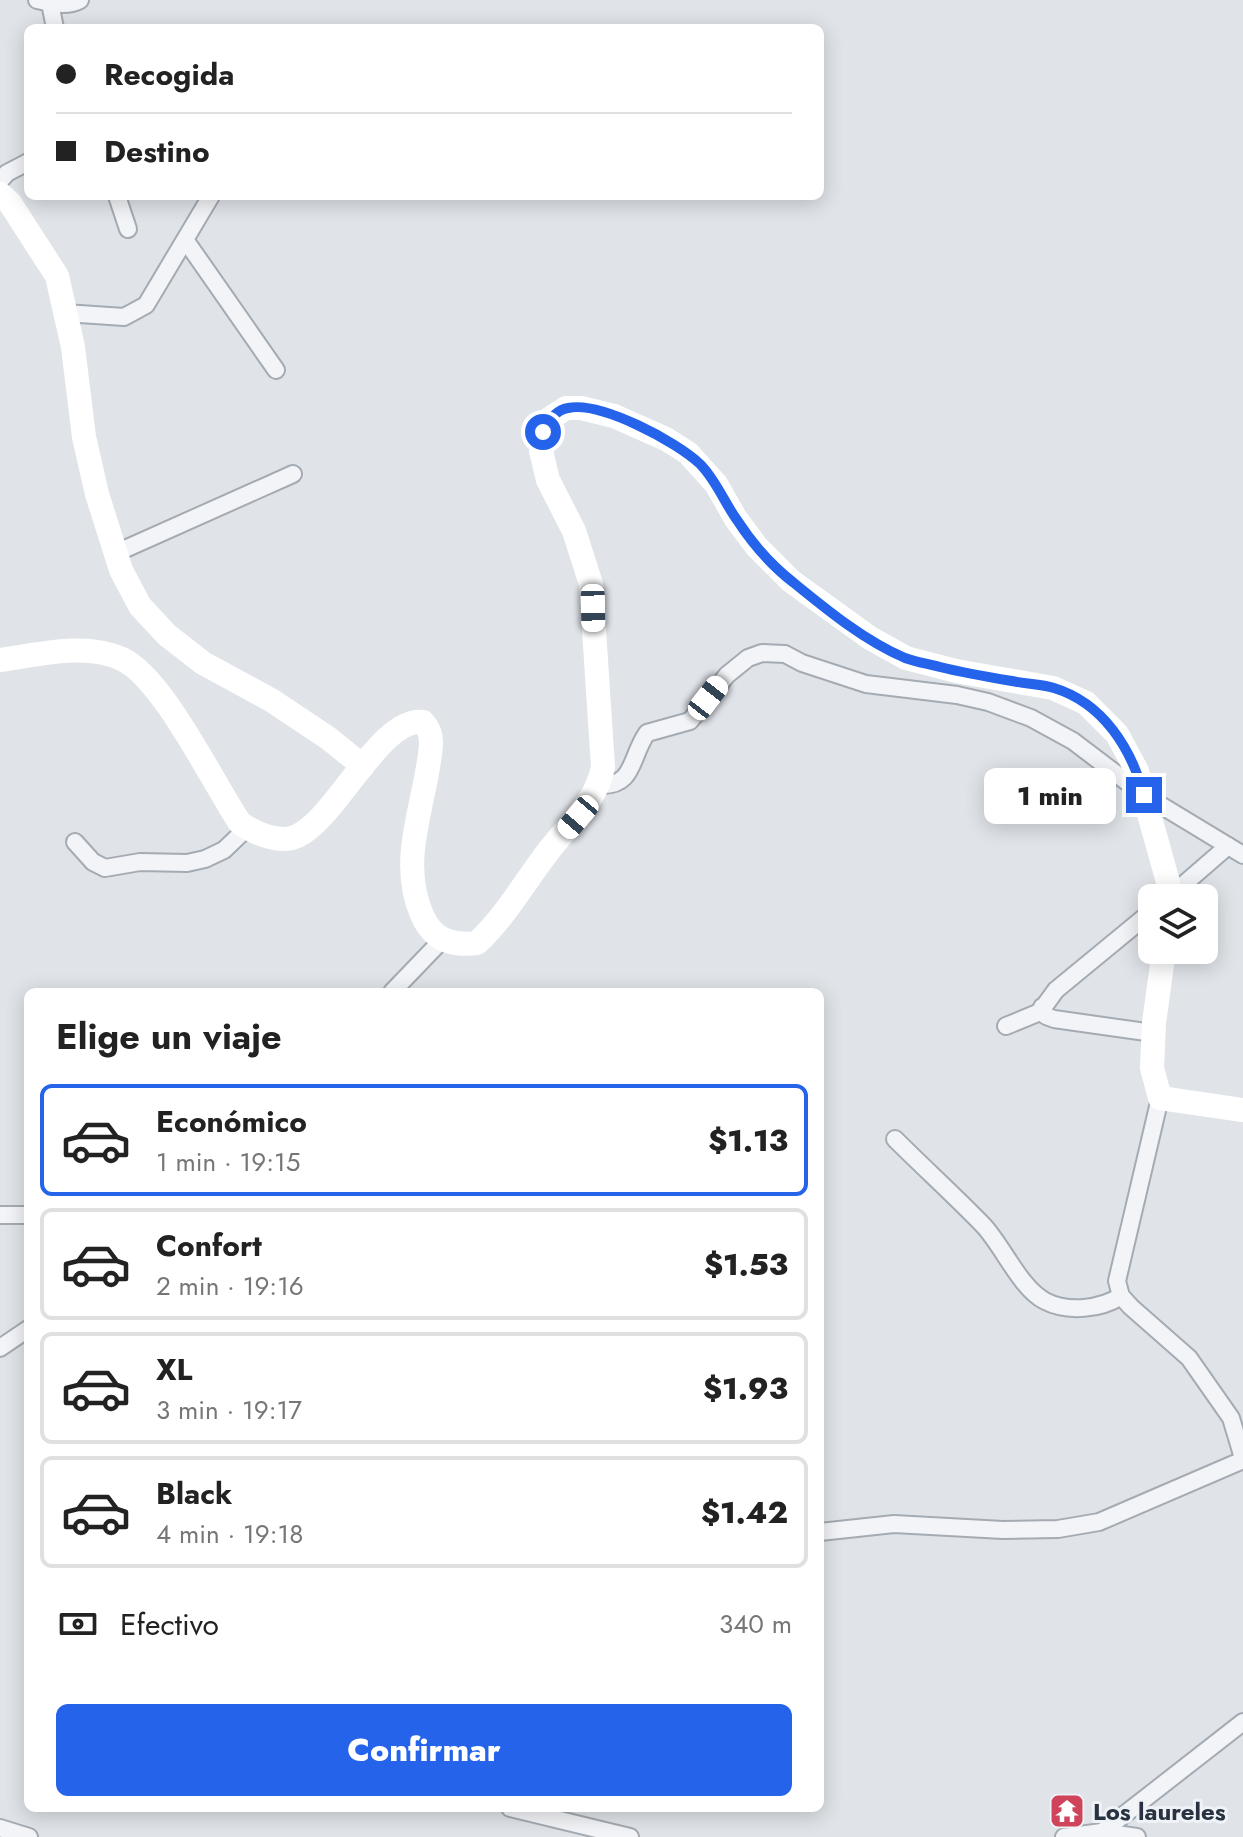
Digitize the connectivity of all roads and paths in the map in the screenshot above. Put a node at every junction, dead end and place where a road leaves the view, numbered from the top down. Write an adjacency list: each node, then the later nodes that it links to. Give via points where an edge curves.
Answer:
1 (80, 0): 2 (street)
2 (44, 2): 3 (street)
3 (53, 24)
4 (24, 164): 5 (street)
5 (0, 181)
6 (118, 200): 9 (street)
7 (209, 200): 10 (street)
8 (3, 202): 11 (street, via 57,276)
9 (128, 229)
10 (186, 241): 11 (street, via 140,310 124,317); 12 (street)
11 (65, 313): 14 (street, via 84,437)
12 (276, 370)
13 (293, 474): 14 (street)
14 (116, 553): 16 (street, via 140,606 167,635)
15 (0, 660): 19 (street, via 61,651 122,659 159,695)
16 (363, 766): 19 (street, via 322,815 294,837 274,838); 26 (street, via 404,725 423,722 430,729 412,856 415,898 427,926)
17 (599, 785): 18 (street, via 612,786 624,779 647,733 690,721 738,664 773,653 866,684 957,695 1031,718 1073,741); 18 (street, via 603,767 591,584 541,451 549,419 566,408 614,416 688,453 716,484 757,547 791,581 870,638 906,658 1053,688 1086,703 1117,734); 26 (street, via 490,931 477,943)
18 (1144, 795): 21 (street); 23 (street)
19 (247, 828): 20 (street, via 224,850 187,863 105,868)
20 (75, 842)
21 (1228, 846): 22 (street); 24 (street)
22 (1243, 855)
23 (1168, 884)
24 (1184, 884)
25 (1138, 923): 29 (street)
26 (442, 940): 28 (street)
27 (1162, 964): 31 (street)
28 (396, 988)
29 (1042, 1007): 30 (street, via 1032,1017); 31 (street, via 1054,1019)
30 (1006, 1026)
31 (1153, 1033): 32 (street, via 1152,1068)
32 (1160, 1098): 33 (street); 37 (street, via 1117,1281)
33 (1243, 1110)
34 (895, 1139): 37 (street, via 984,1226 1037,1296 1061,1307 1096,1307)
35 (0, 1215): 36 (street)
36 (24, 1215)
37 (1121, 1296): 40 (street, via 1189,1358 1231,1418)
38 (24, 1332): 39 (street)
39 (0, 1348)
40 (1243, 1459): 41 (street, via 1099,1522 1058,1529 894,1524)
41 (824, 1532)
42 (1243, 1722): 45 (street)
43 (527, 1812): 47 (street)
44 (0, 1828): 46 (street)
45 (1102, 1832): 48 (street); 49 (street)
46 (29, 1837)
47 (630, 1837)
48 (1064, 1837)
49 (1137, 1837)

